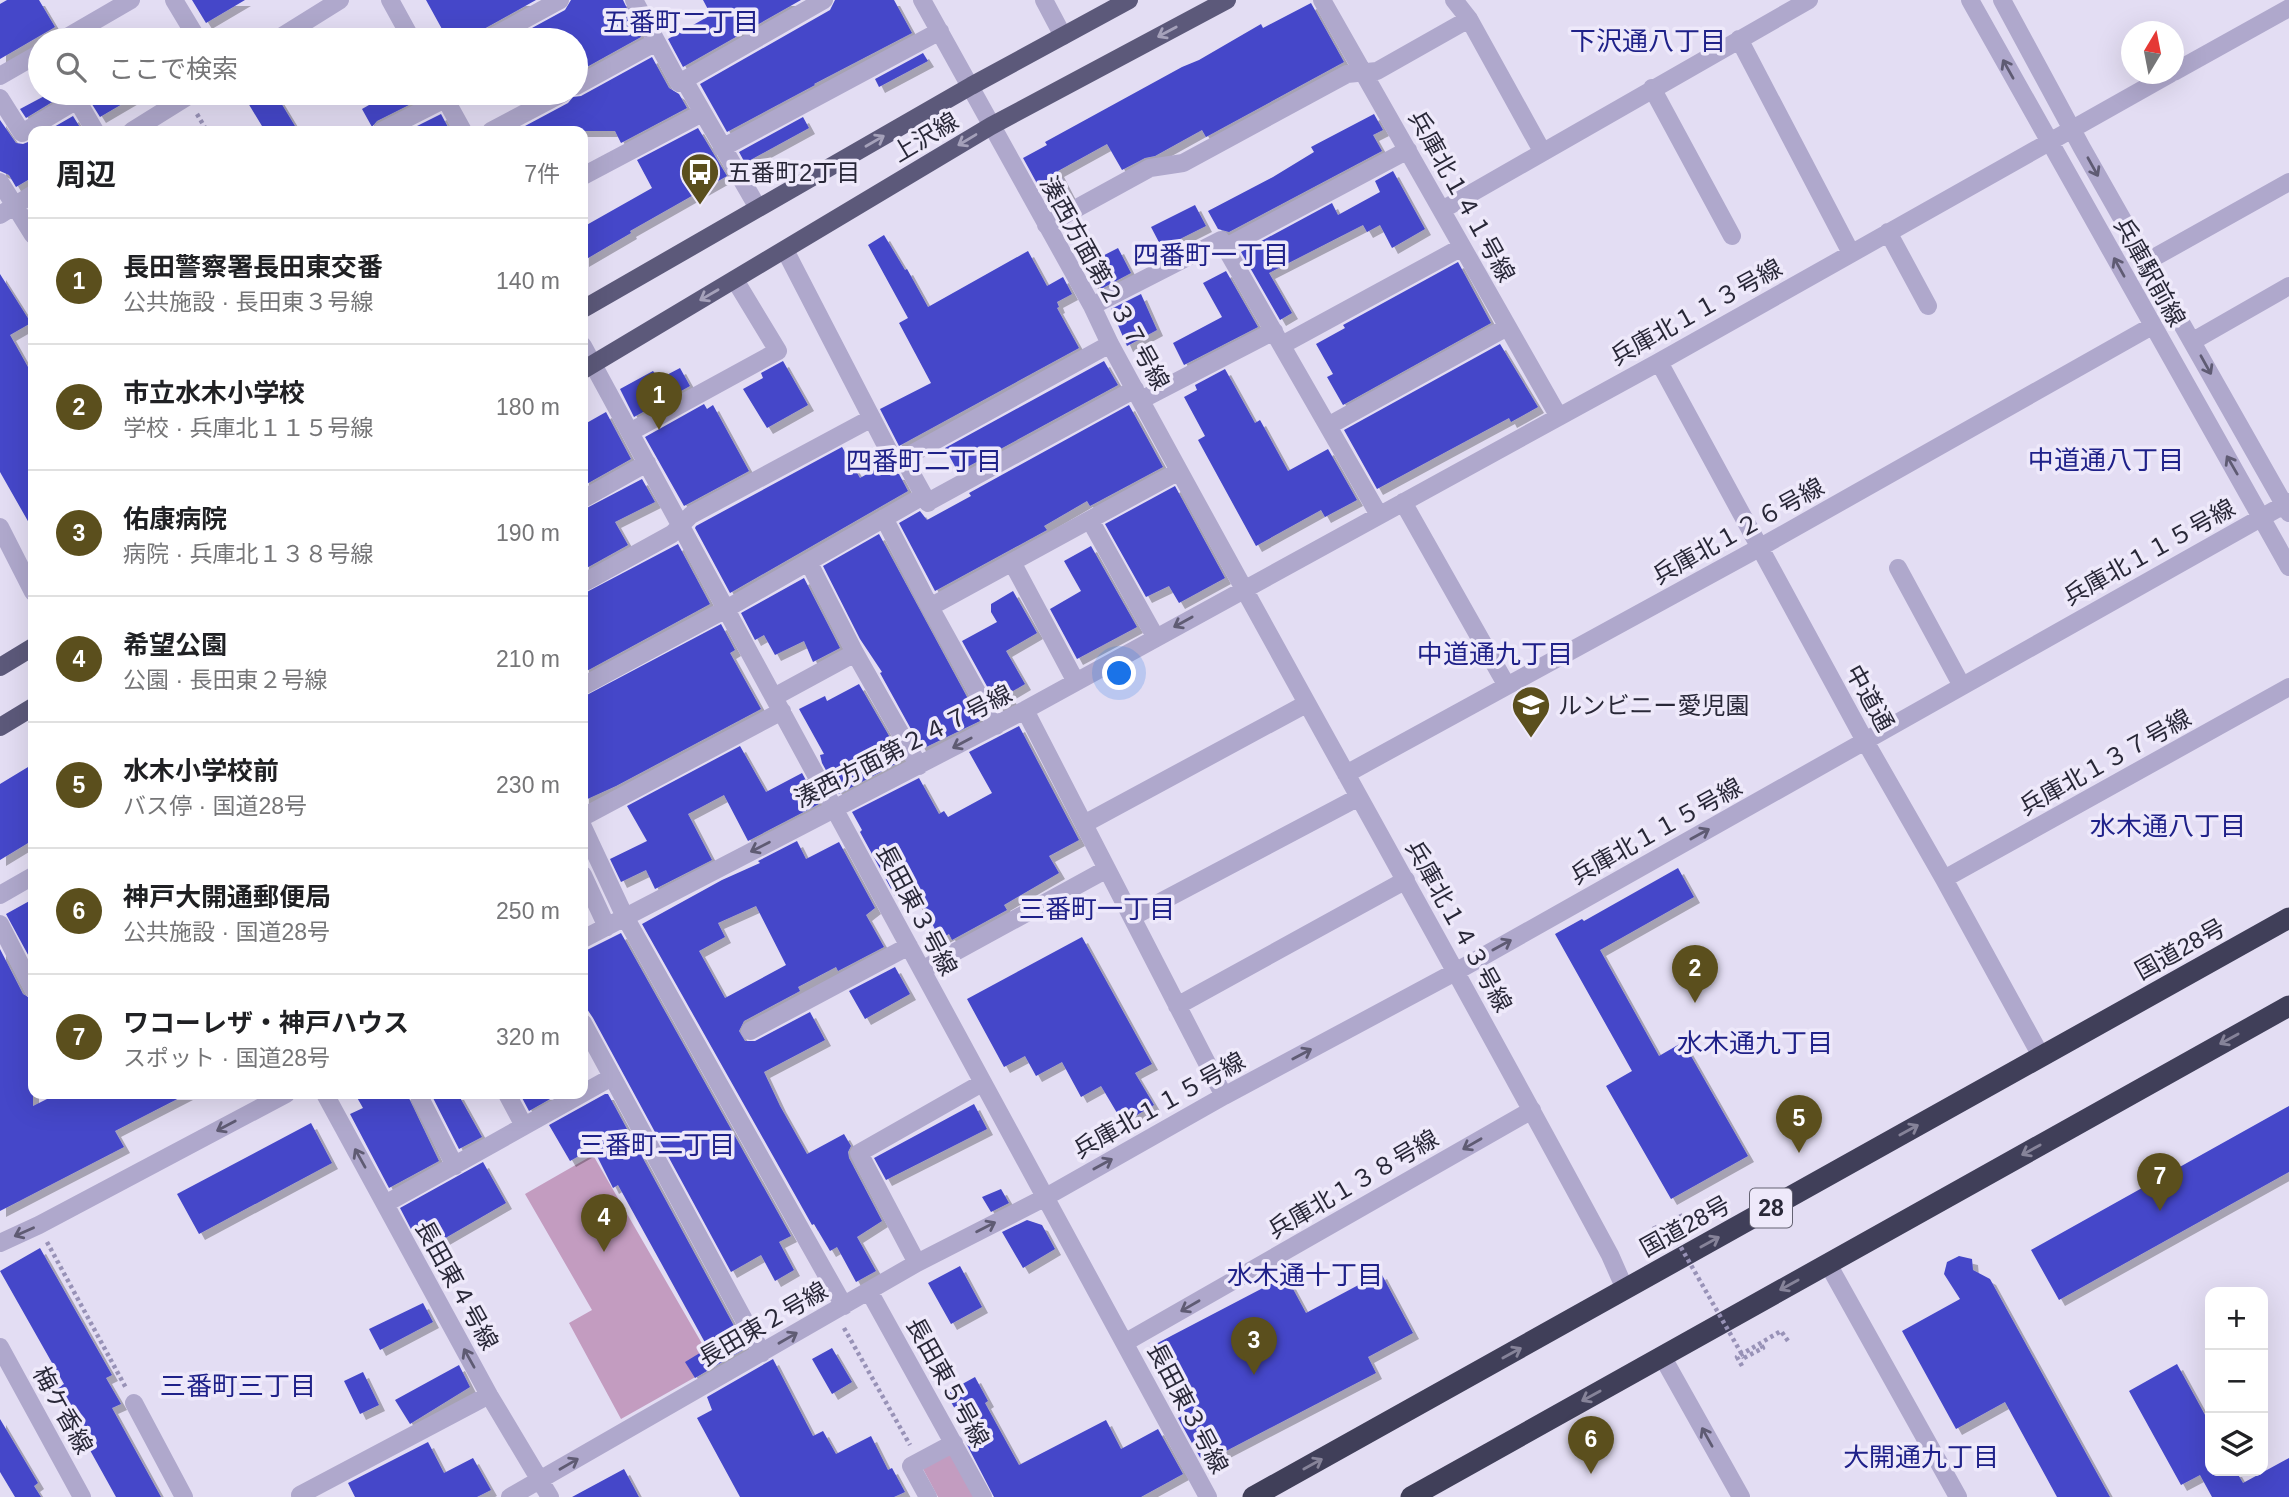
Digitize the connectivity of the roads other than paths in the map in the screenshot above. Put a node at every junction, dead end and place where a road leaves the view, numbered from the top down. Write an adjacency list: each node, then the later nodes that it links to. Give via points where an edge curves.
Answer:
1 (131, 0): 19 (street)
2 (174, 0): 20 (street)
3 (340, 0): 21 (street)
4 (390, 0): 22 (street)
5 (560, 0): 23 (street)
6 (634, 0): 27 (street)
7 (824, 0): 33 (street)
8 (922, 0): 24 (street, 湊西方面第２３７号線)
9 (1044, 0): 25 (street)
10 (1129, 0): 25 (main road, 上沢線)
11 (1227, 0): 51 (main road, 上沢線, one-way to 51)
12 (1322, 0): 30 (street, 兵庫北１４１号線)
13 (1454, 0): 18 (street)
14 (1809, 0): 26 (street)
15 (1970, 0): 54 (street, 兵庫駅前線, one-way to 15)
16 (2002, 0): 52 (street, 兵庫駅前線)
17 (2289, 8): 29 (street, 兵庫北１１３号線)
18 (1469, 19): 30 (street, via 1377,71); 57 (street)
19 (83, 28)
20 (191, 28)
21 (295, 28)
22 (405, 28)
23 (508, 28)
24 (940, 31): 35 (street, 湊西方面第２３７号線); 55 (street)
25 (1063, 36): 35 (main road, 上沢線)
26 (1739, 39): 36 (street); 72 (street)
27 (656, 42): 32 (street); 33 (street, via 679,83)
28 (28, 60): 31 (street)
29 (2184, 66)
30 (1363, 72): 56 (street, 兵庫北１４１号線); 65 (street, via 1347,74 1183,163 1150,168)
31 (0, 76)
32 (588, 79)
33 (684, 80): 44 (street)
34 (2152, 84): 52 (street, 兵庫北１１３号線)
35 (971, 86): 51 (street, 湊西方面第２３７号線); 62 (main road, 上沢線, one-way to 35)
36 (1652, 88): 57 (street); 68 (street)
37 (0, 98): 53 (street, via 22,133)
38 (69, 105): 45 (street)
39 (80, 105): 46 (street)
40 (174, 105): 47 (street)
41 (427, 105): 48 (street)
42 (448, 105): 49 (street)
43 (540, 105): 50 (street)
44 (702, 113): 55 (street); 58 (street)
45 (34, 126)
46 (92, 126)
47 (140, 126)
48 (391, 126)
49 (460, 126)
50 (500, 126)
51 (991, 126): 65 (street, 湊西方面第２３７号線); 71 (main road, 上沢線, one-way to 71)
52 (2071, 128): 54 (street, 兵庫北１１３号線); 73 (street, 兵庫駅前線, one-way to 73)
53 (28, 129)
54 (2048, 141): 67 (street, 兵庫北１１３号線); 79 (street, 兵庫駅前線, one-way to 54)
55 (722, 148): 62 (street)
56 (1408, 150): 64 (street, 兵庫北１４１号線); 69 (street)
57 (1542, 151): 64 (street)
58 (588, 173)
59 (0, 182): 63 (street)
60 (2289, 182): 73 (street)
61 (28, 197): 63 (street)
62 (758, 208): 76 (main road, 上沢線)
63 (8, 210): 66 (street)
64 (1442, 210): 70 (street, 兵庫北１４１号線)
65 (1046, 225): 77 (street, 湊西方面第２３７号線)
66 (28, 230)
67 (1888, 232): 72 (street, 兵庫北１１３号線); 78 (street)
68 (1732, 236)
69 (1226, 247): 77 (street, via 1222,240); 81 (street)
70 (1462, 247): 80 (street, 兵庫北１４１号線); 81 (street)
71 (785, 250): 74 (main road, 上沢線); 88 (street)
72 (1851, 253): 84 (street, 兵庫北１１３号線)
73 (2146, 262): 82 (street, 兵庫駅前線)
74 (735, 280): 85 (main road, 上沢線, one-way to 85); 90 (street, via 778,351)
75 (2289, 286): 82 (street)
76 (588, 306)
77 (1092, 306): 83 (street, 湊西方面第２３７号線)
78 (1928, 306)
79 (2152, 326): 99 (street, 兵庫駅前線, one-way to 79); 104 (street, 兵庫北１２６号線)
80 (1507, 327): 87 (street, 兵庫北１４１号線); 89 (street)
81 (1278, 338): 86 (street); 89 (street)
82 (2193, 341): 97 (street, 兵庫駅前線, one-way to 97)
83 (1110, 344): 86 (street, 湊西方面第２３７号線); 91 (street)
84 (1659, 362): 87 (street, 兵庫北１１３号線); 104 (street, 中道通)
85 (588, 367): 90 (street, 長田東３号線)
86 (1138, 395): 93 (street, 湊西方面第２３７号線); 96 (street)
87 (1559, 417): 95 (street, 兵庫北１１３号線)
88 (872, 418): 91 (street, via 895,463); 102 (street, via 691,515)
89 (1328, 426): 98 (street)
90 (630, 432): 92 (street, 長田東３号線)
91 (903, 458): 96 (street)
92 (648, 463): 94 (street); 102 (street, 長田東３号線)
93 (1179, 471): 101 (street); 111 (street, 湊西方面第２３７号線)
94 (588, 496)
95 (1403, 502): 98 (street, 兵庫北１１３号線); 120 (street)
96 (927, 503): 100 (street)
97 (2287, 506): 99 (street, 兵庫北１１５号線)
98 (1378, 515): 111 (street, 兵庫北１１３号線)
99 (2262, 517): 107 (street, 兵庫駅前線); 121 (street, 兵庫北１１５号線)
100 (884, 518): 106 (street); 112 (street)
101 (1090, 520): 105 (street); 114 (street)
102 (681, 526): 109 (street); 113 (street, 長田東３号線)
103 (0, 527): 110 (street)
104 (1759, 548): 120 (street, 兵庫北１２６号線); 129 (street, 中道通)
105 (1012, 562): 112 (street); 118 (street)
106 (809, 563): 113 (street); 116 (street)
107 (2289, 567)
108 (1898, 568): 121 (street)
109 (588, 580)
110 (28, 582)
111 (1243, 589): 114 (street, 湊西方面第２４７号線, one-way to 114); 124 (street, 兵庫北１４３号線)
112 (930, 607): 127 (street)
113 (726, 609): 119 (street); 123 (street, 長田東３号線)
114 (1156, 638): 118 (street, 湊西方面第２４７号線)
115 (28, 650): 117 (main road)
116 (855, 653): 123 (street); 130 (street)
117 (0, 667)
118 (1076, 682): 126 (street, 湊西方面第２４７号線)
119 (588, 683)
120 (1507, 686): 131 (street, 兵庫北１２６号線)
121 (1962, 686): 129 (street, 兵庫北１１５号線)
122 (2289, 687): 139 (street, 兵庫北１３７号線)
123 (778, 704): 133 (street, 長田東３号線); 134 (street)
124 (1306, 704): 131 (street, 兵庫北１４３号線); 135 (street)
125 (28, 710): 128 (main road)
126 (1025, 710): 127 (street, 湊西方面第２４７号線); 135 (street)
127 (996, 726): 130 (street, 湊西方面第２４７号線, one-way to 130)
128 (0, 727)
129 (1865, 741): 139 (street, 中道通); 151 (street, 兵庫北１１５号線, one-way to 129)
130 (919, 766): 133 (street, 湊西方面第２４７号線)
131 (1346, 774): 132 (street, 兵庫北１４３号線)
132 (1359, 797): 140 (street, 兵庫北１４３号線); 144 (street)
133 (835, 809): 143 (street, 湊西方面第２４７号線, one-way to 143); 149 (street, 長田東３号線)
134 (588, 814)
135 (1084, 824): 137 (street)
136 (588, 838): 143 (street)
137 (1107, 869): 144 (street); 150 (street)
138 (28, 879): 142 (street)
139 (1944, 879): 157 (street, 中道通)
140 (1406, 880): 151 (street, 兵庫北１４３号線); 153 (street)
141 (588, 886): 147 (street)
142 (0, 895)
143 (625, 917): 147 (street, 湊西方面第２４７号線); 177 (street)
144 (1132, 917): 153 (street)
145 (2289, 918): 157 (highway, 国道28号 / 28)
146 (0, 924): 152 (street)
147 (607, 927): 148 (street, 湊西方面第２４７号線)
148 (588, 936)
149 (909, 946): 150 (street, 長田東３号線); 155 (street)
150 (922, 970): 159 (street, 長田東３号線)
151 (1457, 971): 161 (street, 兵庫北１１５号線, one-way to 151); 167 (street, 兵庫北１４３号線)
152 (28, 979)
153 (1177, 1006): 161 (street)
154 (2289, 1006): 174 (highway, one-way to 174)
155 (750, 1031)
156 (588, 1032): 158 (street)
157 (2041, 1056): 175 (highway, 国道28号 / 28, one-way to 157)
158 (612, 1077): 160 (street); 180 (street)
159 (982, 1083): 170 (street, 長田東３号線); 173 (street, via 859,1153)
160 (588, 1090)
161 (1224, 1096): 170 (street, 兵庫北１１５号線, one-way to 161)
162 (277, 1099): 172 (street, one-way to 172)
163 (328, 1099): 171 (street, 長田東４号線, one-way to 163)
164 (420, 1099): 169 (street)
165 (510, 1099): 168 (street)
166 (572, 1099): 168 (street)
167 (1532, 1110): 175 (street, 兵庫北１４３号線); 178 (street, 兵庫北１３８号線, one-way to 178)
168 (524, 1126): 169 (street)
169 (454, 1166): 171 (street)
170 (1044, 1198): 173 (street, 長田東２号線, one-way to 170); 178 (street, 長田東３号線)
171 (385, 1204): 182 (street, 長田東４号線, one-way to 171)
172 (0, 1242)
173 (917, 1263): 176 (street, 長田東２号線)
174 (1828, 1264): 181 (highway, one-way to 181); 197 (street)
175 (1625, 1289): 194 (highway, 国道28号 / 28, one-way to 175)
176 (869, 1291): 177 (street, 長田東２号線); 184 (street, 長田東５号線)
177 (839, 1308): 180 (street, 長田東２号線, one-way to 177)
178 (1126, 1342): 193 (street, 長田東３号線)
179 (0, 1347): 186 (street, 梅ケ香線)
180 (762, 1353): 185 (street, 長田東２号線, one-way to 180)
181 (1662, 1356): 195 (highway, one-way to 195); 196 (street, one-way to 181)
182 (489, 1395): 185 (street, 長田東４号線); 188 (street)
183 (134, 1403): 187 (street)
184 (954, 1443): 191 (street, via 911,1466); 192 (street, 長田東５号線)
185 (541, 1480): 189 (street, 長田東２号線); 190 (street, 長田東４号線)
186 (82, 1497)
187 (184, 1497)
188 (301, 1497)
189 (510, 1497)
190 (550, 1497)
191 (928, 1497)
192 (984, 1497)
193 (1208, 1497)
194 (1254, 1497)
195 (1411, 1497)
196 (1741, 1497)
197 (1958, 1497)

